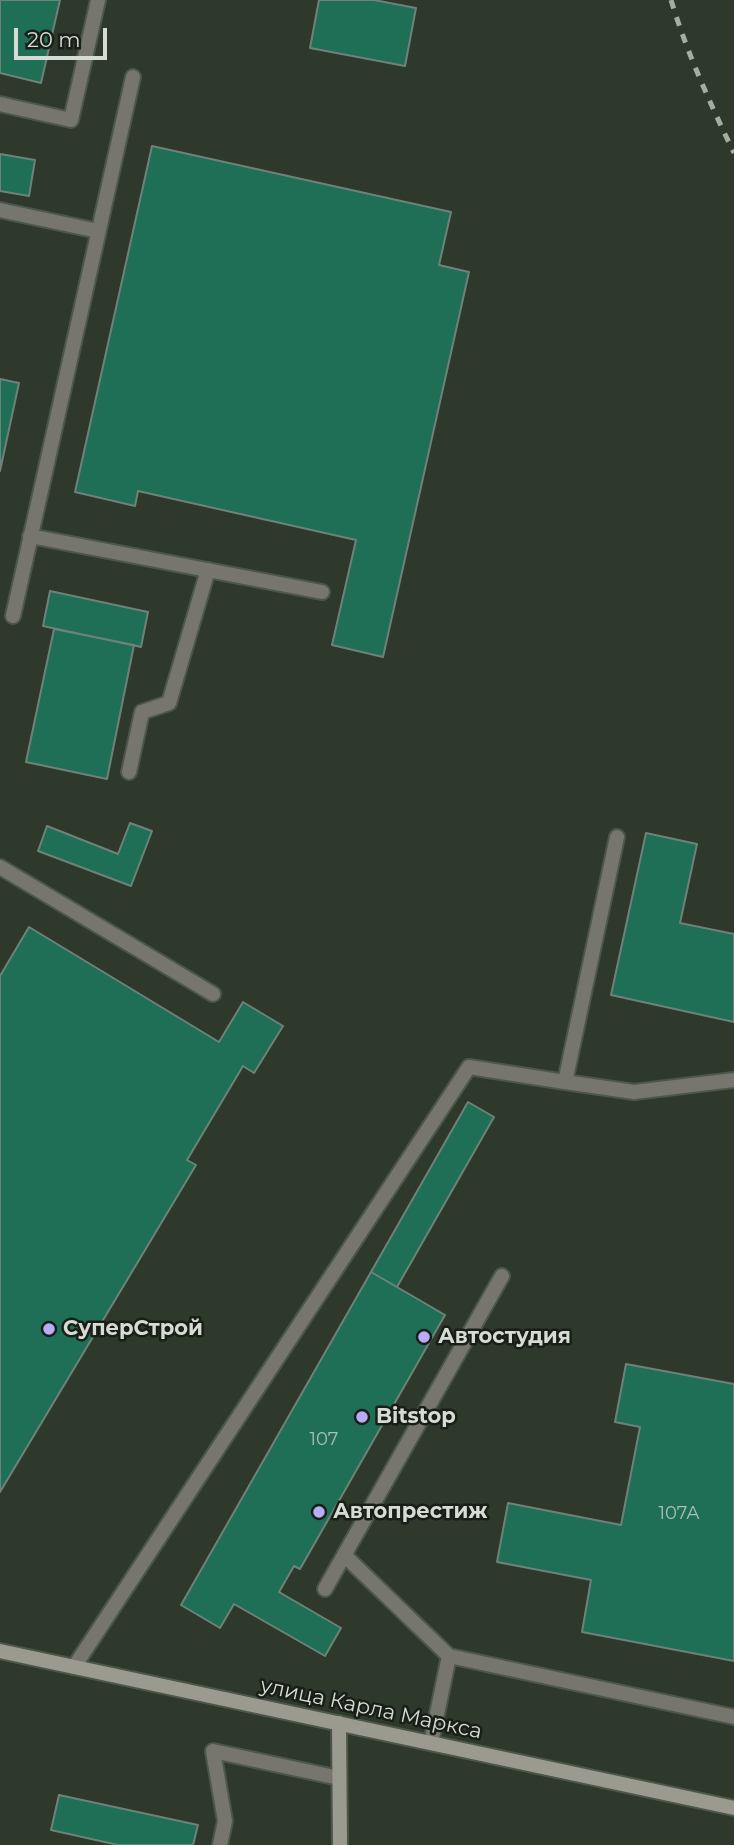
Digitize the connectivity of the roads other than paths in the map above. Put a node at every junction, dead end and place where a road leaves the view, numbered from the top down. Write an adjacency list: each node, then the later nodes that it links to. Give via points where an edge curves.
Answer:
1 (98, 0): 3 (lane, via 71,120)
2 (133, 77): 5 (lane)
3 (0, 104)
4 (0, 210): 5 (lane)
5 (98, 231): 6 (lane)
6 (30, 536): 7 (lane); 9 (lane)
7 (208, 570): 8 (lane); 10 (lane, via 169,703 142,712)
8 (322, 592)
9 (12, 616)
10 (128, 772)
11 (617, 837): 15 (lane)
12 (0, 867): 13 (lane)
13 (213, 994)
14 (734, 1080): 15 (lane, via 634,1092)
15 (565, 1082): 21 (lane, via 469,1067)
16 (502, 1276): 17 (lane)
17 (344, 1555): 18 (lane); 20 (lane)
18 (325, 1589)
19 (0, 1651): 21 (main road, улица Карла Маркса)
20 (450, 1656): 22 (lane); 24 (lane)
21 (74, 1667): 23 (main road, улица Карла Маркса)
22 (734, 1717)
23 (339, 1723): 24 (main road, улица Карла Маркса); 25 (main road)
24 (431, 1743): 26 (main road, улица Карла Маркса)
25 (340, 1778): 27 (lane, via 213,1751 225,1821); 28 (main road)
26 (734, 1808)
27 (220, 1845)
28 (340, 1845)

